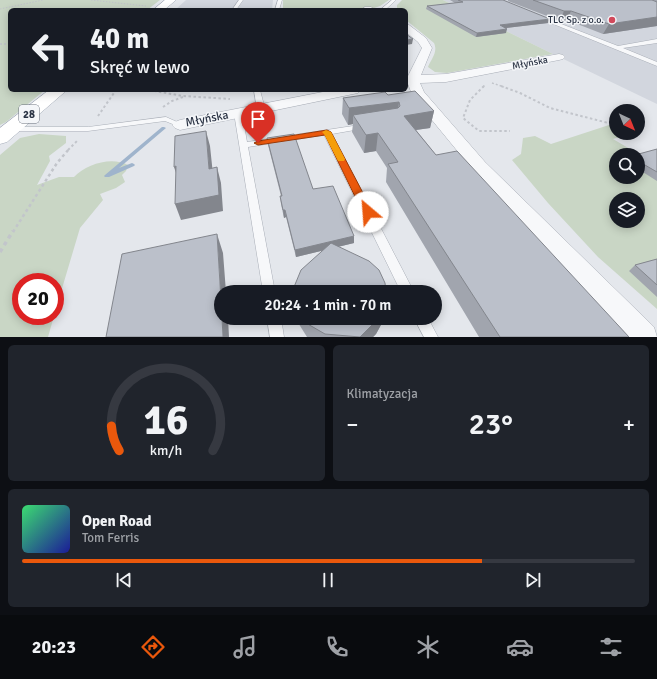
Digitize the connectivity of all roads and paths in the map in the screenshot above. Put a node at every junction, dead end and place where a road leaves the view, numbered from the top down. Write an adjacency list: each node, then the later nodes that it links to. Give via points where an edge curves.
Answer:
1 (43, 0): 7 (path)
2 (91, 0): 5 (path)
3 (170, 0): 5 (main road)
4 (394, 0): 6 (lane)
5 (160, 8)
6 (384, 8)
7 (0, 9)
8 (535, 15): 11 (lane)
9 (408, 29): 14 (street, via 422,40 427,48)
10 (657, 42): 11 (lane)
11 (617, 48): 13 (lane)
12 (559, 57): 14 (street, Młyńska, via 446,78)
13 (657, 64)
14 (410, 80): 38 (street, via 418,94 479,166)
15 (57, 92): 29 (main road, 28)
16 (115, 92): 26 (path)
17 (161, 92): 20 (path)
18 (257, 92): 21 (lane)
19 (343, 92): 21 (street, Młyńska)
20 (231, 100)
21 (261, 108): 22 (street, Młyńska)
22 (238, 113): 24 (street, Młyńska); 30 (lane)
23 (609, 123): 27 (path, via 550,108 520,93 488,82 470,100 464,118 479,131)
24 (180, 125): 26 (lane, Młyńska, via 166,119)
25 (371, 125): 28 (lane)
26 (88, 129): 29 (lane, Młyńska); 31 (path, via 57,163)
27 (510, 131)
28 (327, 132): 30 (lane); 33 (lane)
29 (6, 134)
30 (244, 145): 32 (lane)
31 (0, 252)
32 (268, 285)
33 (404, 285)
34 (275, 325): 36 (lane)
35 (425, 325): 37 (lane)
36 (277, 337)
37 (431, 337)
38 (644, 337)

